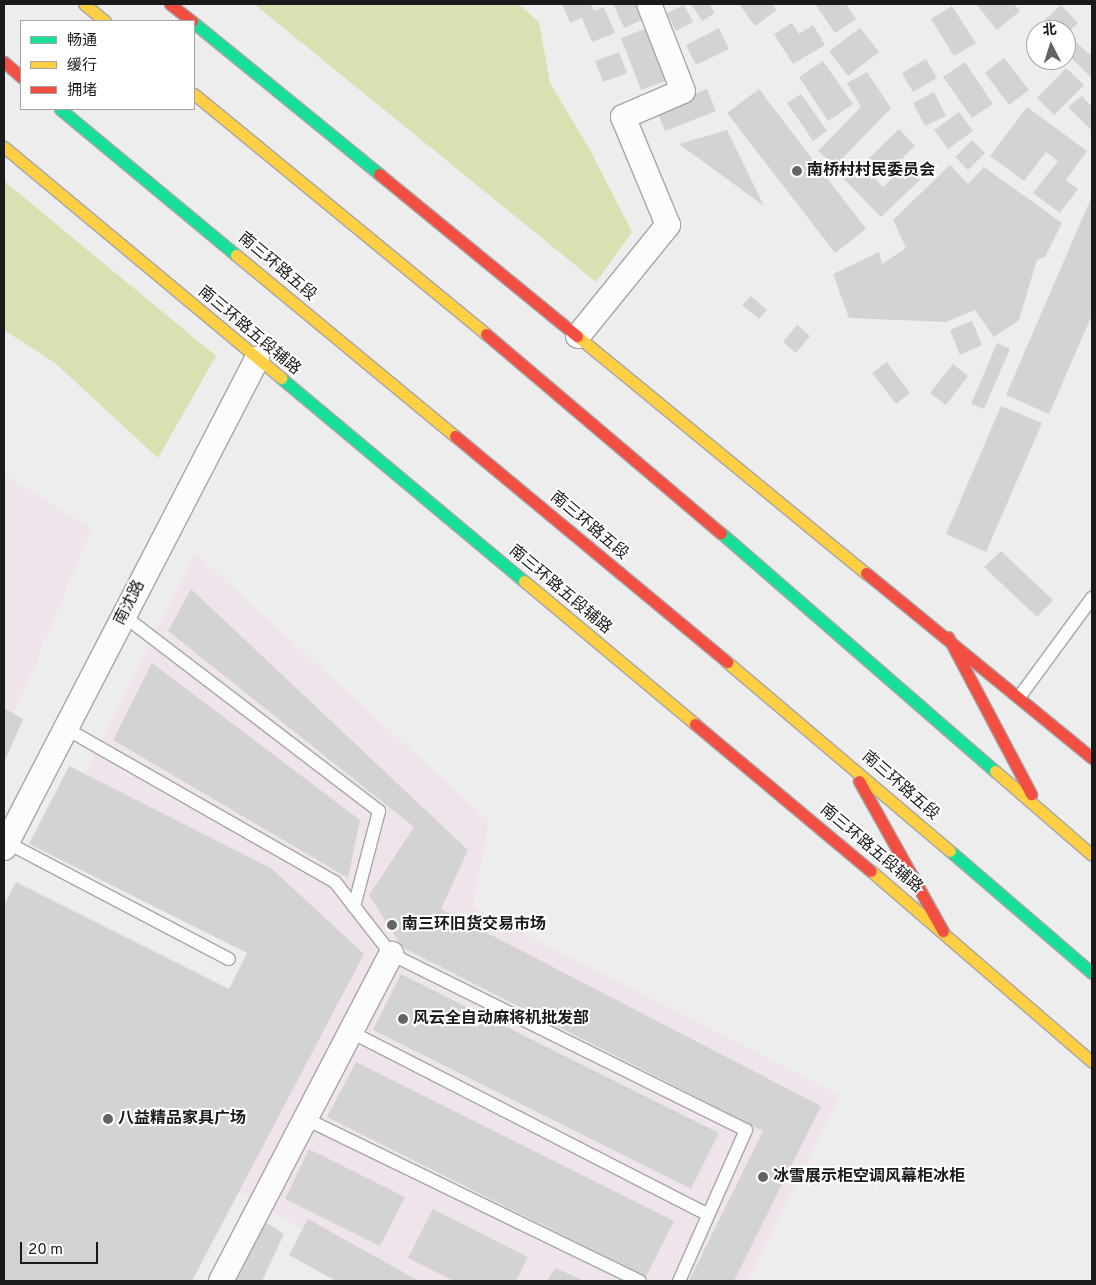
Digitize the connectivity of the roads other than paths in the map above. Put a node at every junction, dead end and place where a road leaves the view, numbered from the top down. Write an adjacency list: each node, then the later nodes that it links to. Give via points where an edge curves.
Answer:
1 (84, 4): 4 (main road)
2 (170, 4): 5 (main road)
3 (649, 4): 12 (street, via 683,91 623,117 668,225)
4 (104, 20)
5 (190, 20)
6 (195, 24): 12 (main road)
7 (4, 62): 8 (main road)
8 (20, 76)
9 (195, 95): 21 (main road, via 608,436)
10 (61, 110): 20 (main road, 南三环路五段)
11 (4, 147): 13 (main road, 南三环路五段辅路)
12 (578, 336): 16 (main road)
13 (257, 358): 15 (street, 南沈路); 25 (main road, 南三环路五段辅路)
14 (1092, 598): 17 (lane)
15 (124, 616): 18 (street, 南沈路); 24 (lane, via 379,811)
16 (948, 637): 17 (main road); 21 (main road)
17 (1020, 696): 19 (main road)
18 (66, 728): 22 (street, 南沈路); 24 (lane, via 335,882)
19 (1092, 758)
20 (850, 764): 25 (main road); 28 (main road, 南三环路五段)
21 (1039, 809): 23 (main road)
22 (5, 844): 27 (lane)
23 (1092, 855)
24 (354, 907): 26 (lane)
25 (943, 931): 30 (main road, 南三环路五段辅路)
26 (391, 954): 29 (street); 32 (lane, via 746,1130)
27 (229, 959)
28 (1092, 973)
29 (351, 1032): 31 (street); 32 (lane)
30 (1092, 1062)
31 (306, 1119): 33 (street); 34 (lane)
32 (708, 1215): 35 (lane)
33 (221, 1281)
34 (640, 1281)
35 (679, 1281)

